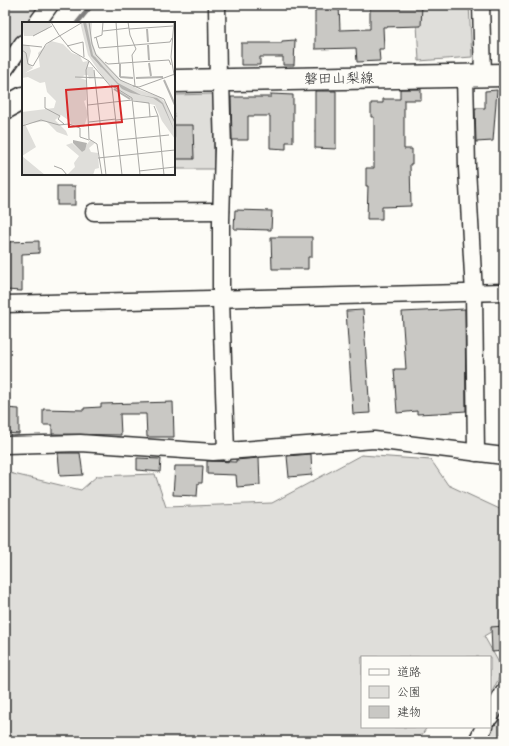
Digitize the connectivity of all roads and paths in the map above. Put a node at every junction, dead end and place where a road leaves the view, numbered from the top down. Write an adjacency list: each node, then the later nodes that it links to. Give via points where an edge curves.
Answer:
1 (50, 5): 4 (street)
2 (217, 5): 10 (street)
3 (481, 5): 7 (street)
4 (38, 22)
5 (22, 44): 6 (street)
6 (5, 69)
7 (474, 75): 8 (main road, 磐田山梨線); 10 (main road, 磐田山梨線); 16 (street, via 467,168)
8 (504, 75)
9 (175, 81): 10 (main road, 磐田山梨線)
10 (220, 81): 13 (street, via 223,149)
11 (22, 99): 12 (main road)
12 (5, 108)
13 (221, 211): 14 (street); 17 (street)
14 (94, 212)
15 (504, 292): 16 (street)
16 (474, 293): 17 (street); 21 (street)
17 (221, 300): 18 (street); 20 (street)
18 (5, 304)
19 (5, 444): 20 (street, via 80,442)
20 (226, 452): 21 (street, via 374,440)
21 (476, 453): 22 (street)
22 (504, 456)
23 (504, 692): 24 (street)
24 (491, 715)
25 (484, 728): 26 (street)
26 (477, 741)

